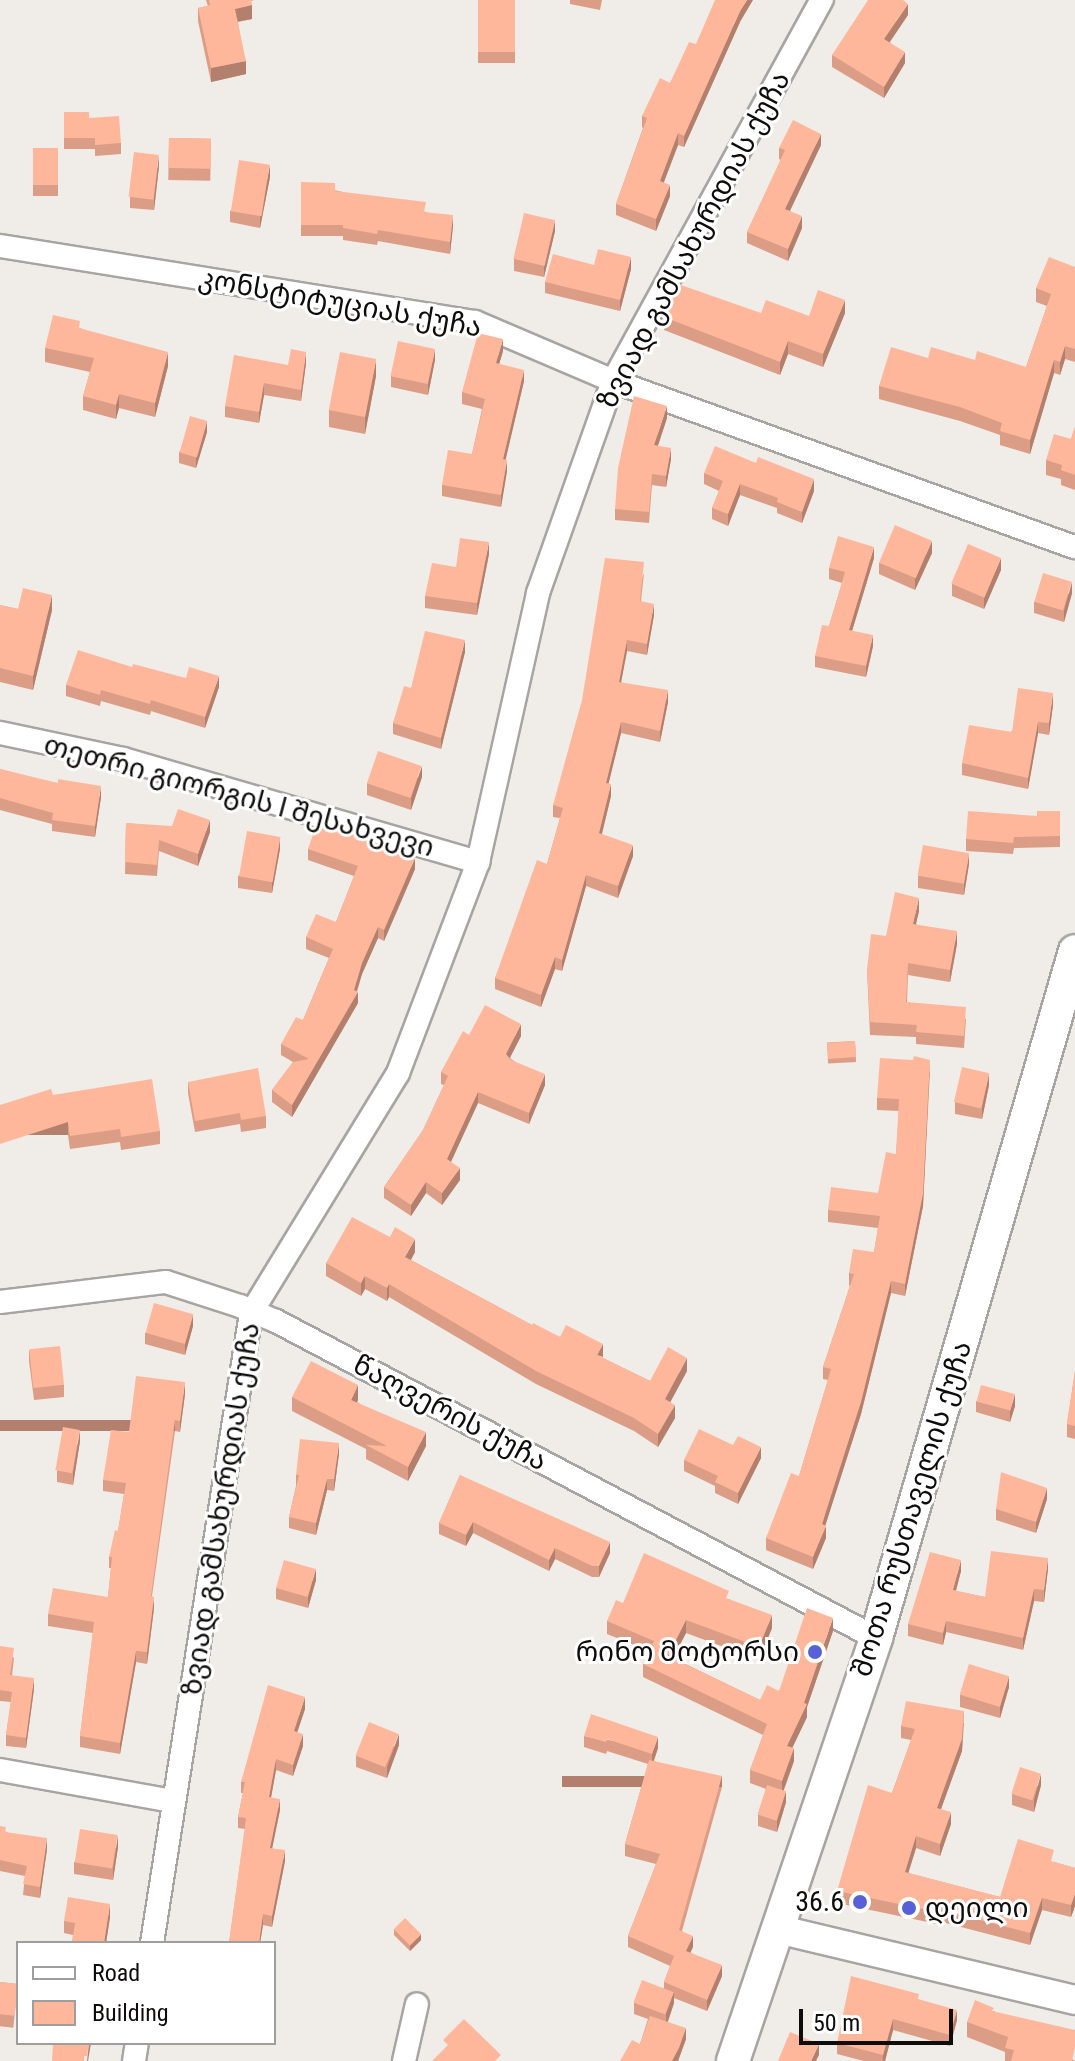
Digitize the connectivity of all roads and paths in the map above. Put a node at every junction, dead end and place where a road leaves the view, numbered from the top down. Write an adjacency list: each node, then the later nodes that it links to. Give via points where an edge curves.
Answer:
1 (822, 0): 3 (street, ზვიად გამსახურდიას ქუჩა)
2 (0, 246): 3 (street, კონსტიტუციას ქუჩა, via 475,322)
3 (613, 381): 4 (street, კონსტიტუციას ქუჩა); 6 (street, ზვიად გამსახურდიას ქუჩა, via 538,593)
4 (1075, 547)
5 (0, 733): 6 (street, თეთრი გიორგის I შესახვევი, via 123,759)
6 (478, 862): 9 (street, ზვიად გამსახურდიას ქუჩა, via 398,1073)
7 (1075, 951): 10 (main road, შოთა რუსთაველის ქუჩა)
8 (0, 1302): 9 (street, წაღვერის ქუჩა, via 166,1282)
9 (251, 1313): 10 (street, წაღვერის ქუჩა, via 276,1321); 12 (street, ზვიად გამსახურდიას ქუჩა)
10 (876, 1638): 13 (main road, შოთა რუსთაველის ქუჩა)
11 (0, 1770): 12 (street)
12 (173, 1801): 14 (street, ზვიად გამსახურდიას ქუჩა)
13 (777, 1929): 15 (street); 18 (main road, შოთა რუსთაველის ქუჩა)
14 (152, 1941)
15 (1075, 2000)
16 (417, 2004): 17 (street)
17 (404, 2061)
18 (733, 2061)

